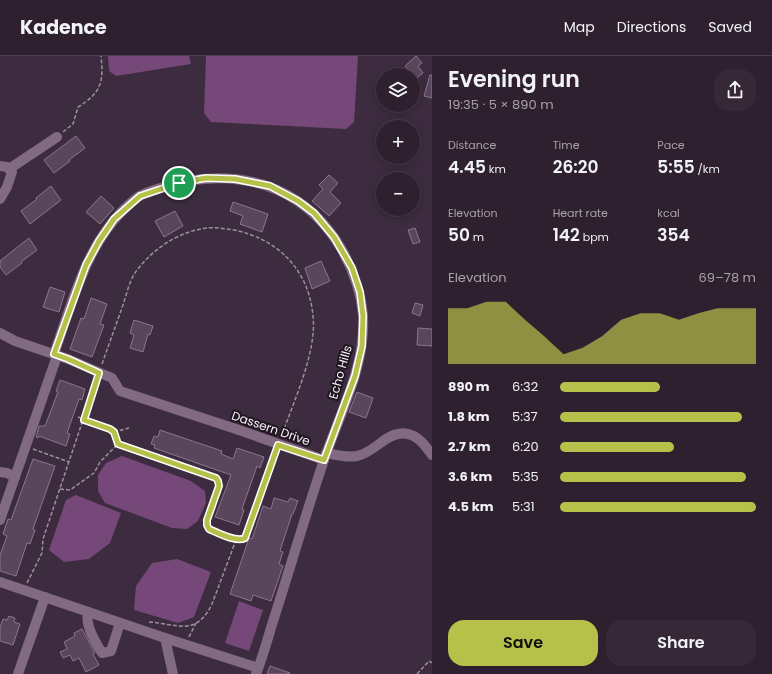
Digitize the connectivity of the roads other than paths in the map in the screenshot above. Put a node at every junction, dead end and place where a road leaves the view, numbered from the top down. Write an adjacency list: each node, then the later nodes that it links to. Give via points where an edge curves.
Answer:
1 (57, 137): 2 (street)
2 (4, 167): 3 (street, via 12,172)
3 (0, 198)
4 (0, 333): 5 (street, Dassern Drive)
5 (56, 355): 7 (street, Dassern Drive, via 112,378 120,391 278,445); 7 (street, Echo Hills, via 86,265 114,219 140,196 179,183 206,178 235,179 270,186 314,213 334,237 352,268 360,292 363,316 362,346 355,376); 9 (street)
6 (432, 455): 7 (street, Dassern Drive, via 424,443 410,433 388,438 358,456)
7 (325, 457): 16 (street)
8 (0, 472): 9 (street)
9 (15, 477): 10 (street)
10 (0, 520)
11 (0, 582): 12 (street)
12 (45, 597): 13 (street); 17 (street)
13 (88, 612): 14 (street); 14 (street, via 89,627 102,653 111,651)
14 (120, 623): 15 (street)
15 (165, 638): 16 (street); 18 (street)
16 (257, 671)
17 (18, 674)
18 (173, 674)

